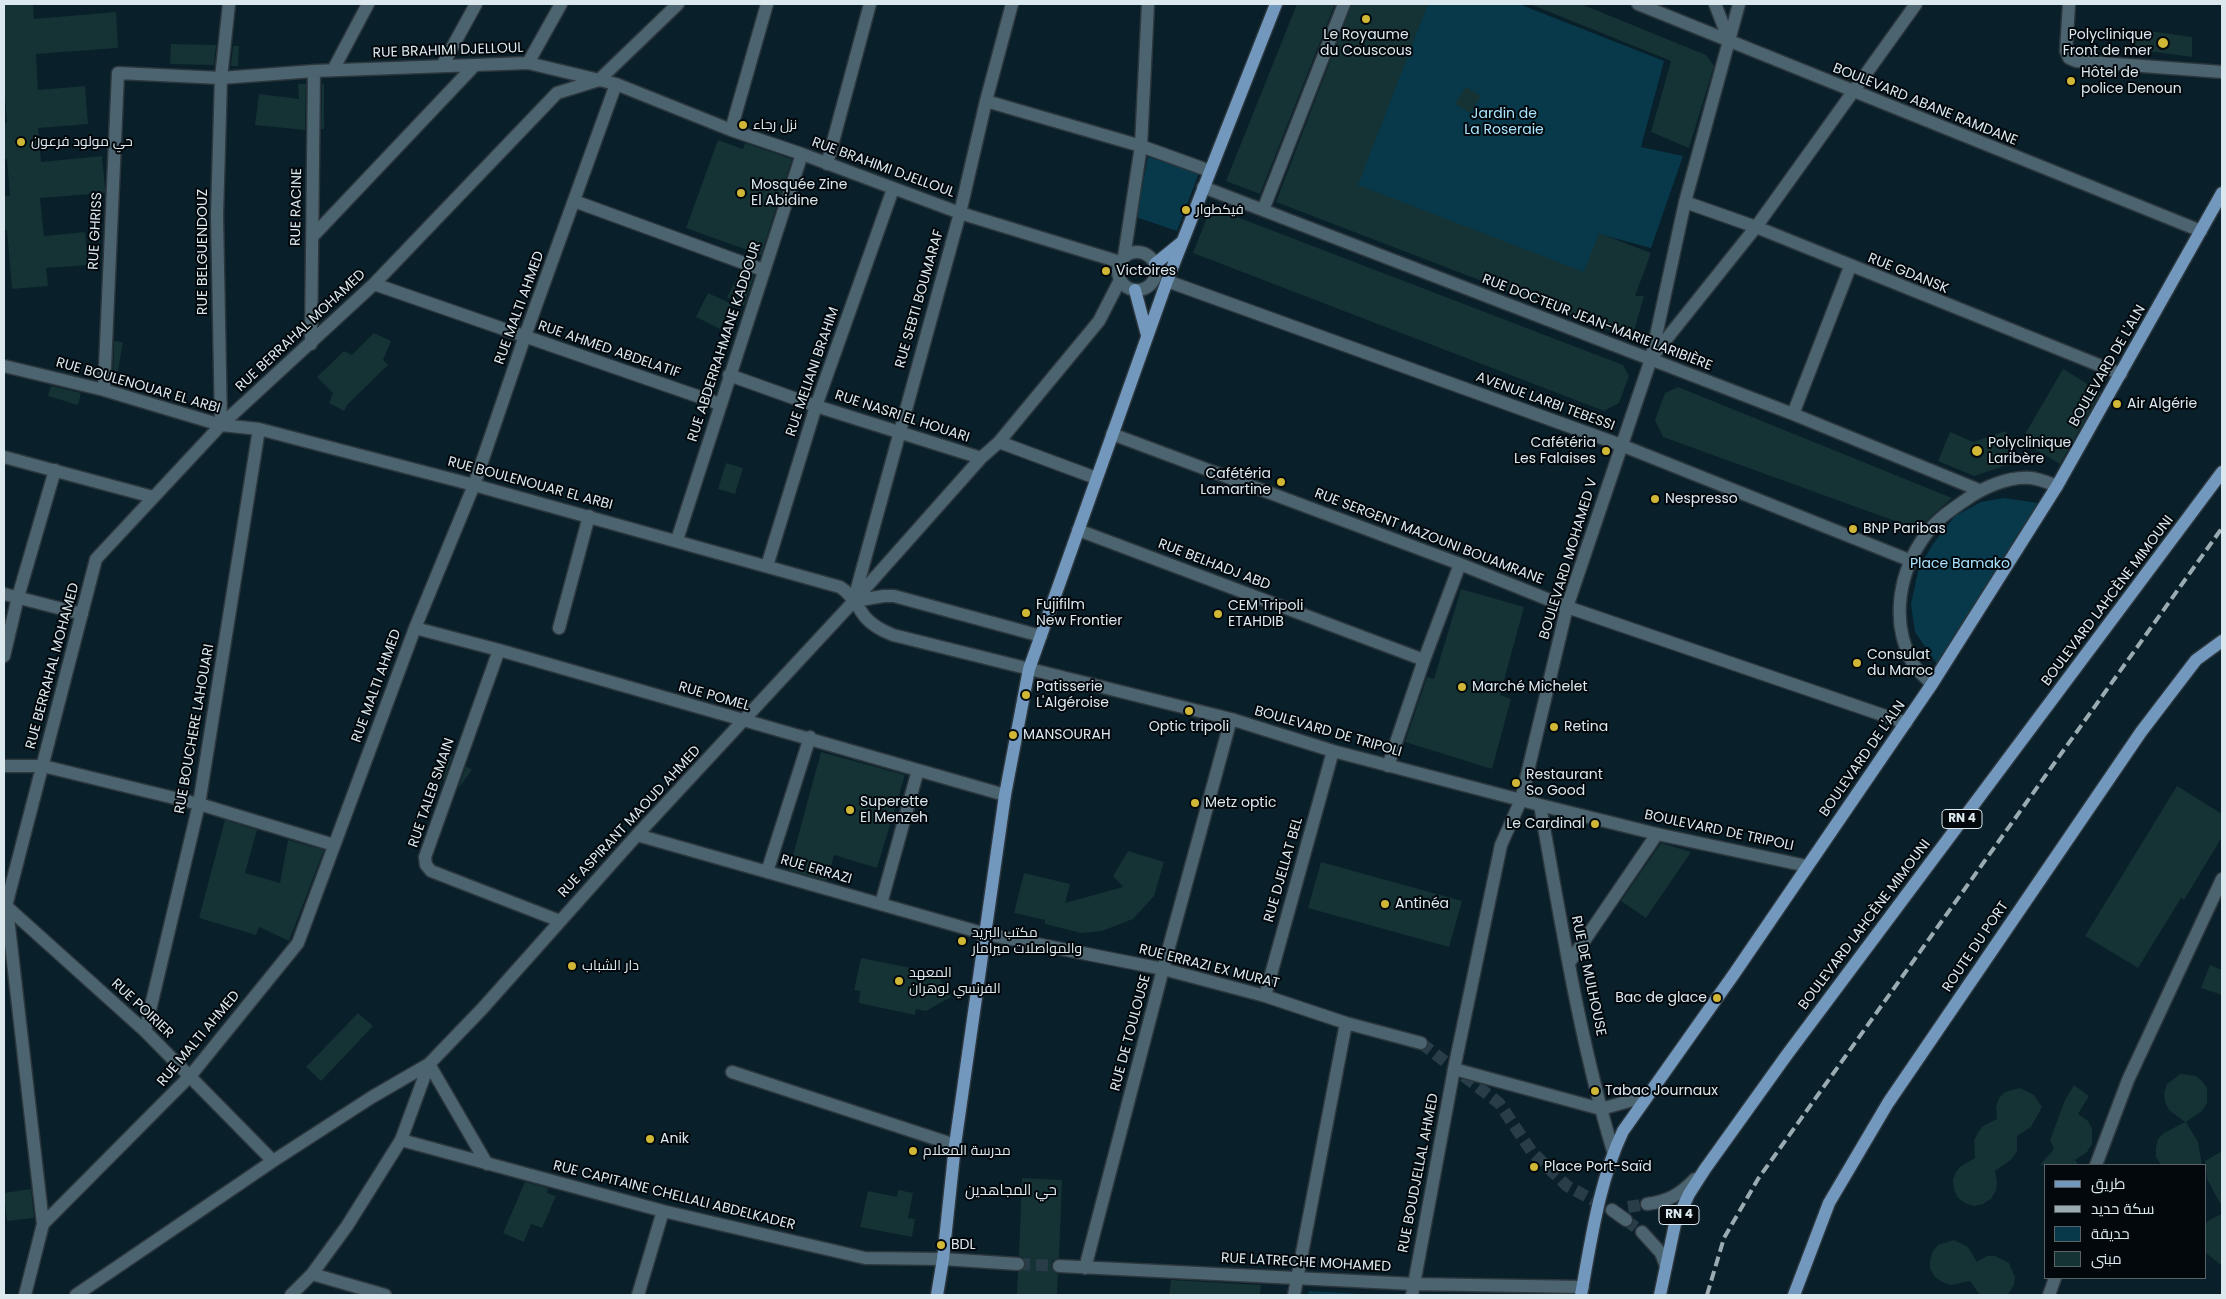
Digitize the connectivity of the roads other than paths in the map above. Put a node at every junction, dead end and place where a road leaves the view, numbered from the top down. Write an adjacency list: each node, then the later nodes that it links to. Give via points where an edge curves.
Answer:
1 (229, 4): 25 (street, RUE BELGUENDOUZ)
2 (368, 4): 21 (street)
3 (476, 4): 19 (street)
4 (561, 4): 18 (street)
5 (678, 4): 26 (street)
6 (767, 4): 30 (street)
7 (870, 4): 33 (street)
8 (1012, 4): 29 (street, RUE SEBTI BOUMARAF)
9 (1148, 4): 31 (street)
10 (1276, 4): 34 (main road)
11 (1344, 4): 40 (street)
12 (1638, 4): 17 (street, BOULEVARD ABANE RAMDANE)
13 (1715, 4): 17 (street)
14 (1739, 4): 17 (street)
15 (1916, 4): 28 (street)
16 (2069, 4): 23 (street, via 2066,51 2069,58)
17 (1729, 41): 28 (street, BOULEVARD ABANE RAMDANE); 39 (street)
18 (528, 63): 20 (street, RUE BRAHIMI DJELLOUL); 26 (street, RUE BRAHIMI DJELLOUL)
19 (442, 66): 20 (street, RUE BRAHIMI DJELLOUL); 21 (street, RUE BRAHIMI DJELLOUL)
20 (474, 66): 44 (street)
21 (333, 70): 22 (street, RUE BRAHIMI DJELLOUL)
22 (314, 71): 25 (street, RUE BRAHIMI DJELLOUL); 44 (street, RUE RACINE)
23 (2222, 72)
24 (118, 73): 25 (street, RUE BRAHIMI DJELLOUL); 61 (street, RUE GHRISS)
25 (221, 78): 65 (street, RUE BELGUENDOUZ, via 217,215)
26 (599, 80): 27 (street, RUE BRAHIMI DJELLOUL); 52 (street, RUE BERRAHAL MOHAMED, via 557,93)
27 (616, 84): 30 (street, RUE BRAHIMI DJELLOUL); 38 (street, RUE MALTI AHMED)
28 (1852, 92): 42 (street); 43 (street, BOULEVARD ABANE RAMDANE)
29 (986, 100): 31 (street); 41 (street, RUE SEBTI BOUMARAF)
30 (731, 130): 32 (street, RUE BRAHIMI DJELLOUL)
31 (1141, 146): 34 (street); 46 (street)
32 (802, 154): 33 (street, RUE BRAHIMI DJELLOUL); 49 (street, RUE ABDERRAHMANE KADDOUR)
33 (827, 164): 36 (street, RUE BRAHIMI DJELLOUL)
34 (1210, 171): 35 (main road)
35 (1204, 187): 40 (street, RUE DOCTEUR JEAN-MARIE LARIBIÈRE); 45 (main road)
36 (893, 189): 41 (street, RUE BRAHIMI DJELLOUL); 63 (street, RUE MELIANI BRAHIM)
37 (2222, 193): 43 (main road, BOULEVARD DE L'ALN)
38 (574, 201): 49 (street); 55 (street, RUE MALTI AHMED)
39 (1685, 202): 42 (street, RUE GDANSK); 57 (street)
40 (1263, 210): 57 (street, RUE DOCTEUR JEAN-MARIE LARIBIÈRE)
41 (960, 213): 46 (street, RUE BRAHIMI DJELLOUL); 67 (street, RUE SEBTI BOUMARAF)
42 (1756, 227): 48 (street, RUE GDANSK); 57 (street)
43 (2201, 231): 59 (main road, BOULEVARD DE L'ALN)
44 (312, 237): 56 (street, RUE RACINE)
45 (1182, 242): 47 (main road); 51 (main road)
46 (1122, 260): 47 (street, via 1141,252); 50 (street, via 1118,268)
47 (1155, 264): 53 (street, via 1152,282)
48 (1850, 266): 59 (street, RUE GDANSK); 64 (street)
49 (763, 270): 60 (street, RUE ABDERRAHMANE KADDOUR)
50 (1120, 280): 53 (street); 69 (street, RUE ASPIRANT MAOUD AHMED, via 1099,321)
51 (1167, 281): 54 (main road); 70 (street, AVENUE LARBI TEBESSI)
52 (374, 284): 55 (street, RUE AHMED ABDELATIF); 56 (street, RUE BERRAHAL MOHAMED)
53 (1135, 290): 54 (main road)
54 (1147, 335): 68 (main road)
55 (524, 336): 62 (street, RUE AHMED ABDELATIF); 76 (street, RUE MALTI AHMED)
56 (311, 344): 65 (street, RUE BERRAHAL MOHAMED)
57 (1651, 359): 64 (street, RUE DOCTEUR JEAN-MARIE LARIBIÈRE); 70 (street, BOULEVARD MOHAMED V)
58 (4, 366): 61 (street, RUE BOULENOUAR EL ARBI)
59 (2121, 374): 77 (main road, BOULEVARD DE L'ALN)
60 (729, 375): 62 (street, RUE ABDERRAHMANE KADDOUR); 63 (street, RUE NASRI EL HOUARI)
61 (104, 390): 65 (street, RUE BOULENOUAR EL ARBI)
62 (720, 404): 82 (street, RUE ABDERRAHMANE KADDOUR)
63 (816, 406): 67 (street, RUE NASRI EL HOUARI); 85 (street, RUE MELIANI BRAHIM)
64 (1793, 414): 78 (street, RUE DOCTEUR JEAN-MARIE LARIBIÈRE)
65 (220, 425): 66 (street, RUE BOULENOUAR EL ARBI); 79 (street, RUE BERRAHAL MOHAMED)
66 (259, 429): 76 (street, RUE BOULENOUAR EL ARBI); 111 (street, RUE BOUCHERE LAHOUARI)
67 (899, 431): 72 (street, RUE NASRI EL HOUARI); 88 (street, RUE SEBTI BOUMARAF)
68 (1112, 434): 75 (main road); 84 (street, RUE SERGENT MAZOUNI BOUAMRANE)
69 (999, 442): 72 (street, RUE ASPIRANT MAOUD AHMED); 75 (street)
70 (1621, 445): 83 (street, AVENUE LARBI TEBESSI); 89 (street, BOULEVARD MOHAMED V)
71 (4, 457): 73 (street)
72 (981, 458): 88 (street, RUE ASPIRANT MAOUD AHMED)
73 (55, 470): 79 (street); 87 (street)
74 (2222, 472): 142 (main road, BOULEVARD LAHCÈNE MIMOUNI / RN 4)
75 (1096, 478): 81 (main road)
76 (474, 485): 80 (street, RUE BOULENOUAR EL ARBI); 91 (street, RUE MALTI AHMED)
77 (2057, 486): 78 (street, via 2031,478); 99 (main road, BOULEVARD DE L'ALN)
78 (1979, 490): 83 (street, via 1927,532)
79 (153, 497): 90 (street, RUE BERRAHAL MOHAMED, via 96,559)
80 (589, 516): 82 (street, RUE BOULENOUAR EL ARBI); 92 (street)
81 (1078, 530): 93 (main road); 97 (street, RUE BELHADJ ABD)
82 (677, 540): 85 (street, RUE BOULENOUAR EL ARBI)
83 (1909, 560): 99 (street, via 1900,596 1900,631 1912,664)
84 (1460, 564): 89 (street, RUE SERGENT MAZOUNI BOUAMRANE); 97 (street)
85 (767, 566): 88 (street, RUE BOULENOUAR EL ARBI, via 840,586)
86 (4, 594): 87 (street)
87 (18, 597): 90 (street); 96 (street)
88 (854, 601): 93 (street, via 894,596); 98 (street, BOULEVARD DE TRIPOLI, via 867,619 893,635); 101 (street, RUE ASPIRANT MAOUD AHMED)
89 (1567, 607): 102 (street, RUE SERGENT MAZOUNI BOUAMRANE); 110 (street, BOULEVARD MOHAMED V)
90 (82, 614): 106 (street, RUE BERRAHAL MOHAMED)
91 (415, 628): 95 (street, RUE POMEL); 115 (street, RUE MALTI AHMED)
92 (559, 628)
93 (1041, 636): 98 (main road)
94 (2222, 641): 165 (main road, ROUTE DU PORT, via 2196,660 2141,732 1888,1103 1829,1203)
95 (499, 650): 101 (street, RUE POMEL); 122 (street, RUE TALEB SMAIN, via 425,857 426,865 431,871)
96 (4, 656)
97 (1424, 660): 107 (street)
98 (1029, 669): 100 (street, BOULEVARD DE TRIPOLI); 109 (main road)
99 (1932, 684): 102 (main road, BOULEVARD DE L'ALN)
100 (1231, 719): 104 (street, BOULEVARD DE TRIPOLI); 125 (street, RUE DE TOULOUSE)
101 (744, 721): 103 (street, RUE POMEL); 114 (street, RUE ASPIRANT MAOUD AHMED)
102 (1906, 723): 116 (main road, BOULEVARD DE L'ALN)
103 (810, 737): 108 (street, RUE POMEL); 117 (street)
104 (1333, 751): 107 (street, BOULEVARD DE TRIPOLI); 126 (street, RUE DJELLAT BEL)
105 (4, 766): 106 (street)
106 (43, 766): 111 (street); 121 (street, RUE BERRAHAL MOHAMED)
107 (1388, 766): 110 (street, BOULEVARD DE TRIPOLI)
108 (918, 770): 109 (street, RUE POMEL); 120 (street)
109 (1005, 795): 123 (main road)
110 (1521, 800): 112 (street, BOULEVARD DE TRIPOLI); 131 (street, BOULEVARD MOHAMED V, via 1501,845)
111 (199, 804): 115 (street); 128 (street, RUE BOUCHERE LAHOUARI)
112 (1540, 805): 113 (street, BOULEVARD DE TRIPOLI); 124 (street, RUE DE MULHOUSE)
113 (1657, 834): 116 (street, BOULEVARD DE TRIPOLI); 124 (street)
114 (637, 835): 117 (street, RUE ERRAZI); 122 (street, RUE ASPIRANT MAOUD AHMED)
115 (334, 845): 133 (street, RUE MALTI AHMED, via 298,943)
116 (1807, 866): 134 (main road, BOULEVARD DE L'ALN)
117 (768, 872): 120 (street, RUE ERRAZI)
118 (2222, 879): 141 (street, via 2128,1080)
119 (4, 883): 121 (street)
120 (881, 904): 123 (street, RUE ERRAZI)
121 (6, 906): 128 (street, RUE POIRIER); 145 (street)
122 (560, 921): 130 (street, RUE ASPIRANT MAOUD AHMED)
123 (986, 934): 125 (street, RUE ERRAZI EX MURAT); 137 (main road)
124 (1569, 963): 135 (street, RUE DE MULHOUSE)
125 (1163, 969): 126 (street, RUE ERRAZI EX MURAT); 151 (street, RUE DE TOULOUSE)
126 (1265, 996): 127 (street, RUE ERRAZI EX MURAT)
127 (1346, 1023): 129 (street, RUE ERRAZI EX MURAT); 153 (street)
128 (145, 1031): 133 (street, RUE POIRIER)
129 (1421, 1043)
130 (429, 1064): 136 (street); 139 (street); 140 (street)
131 (1454, 1069): 135 (street); 155 (street, RUE BOUDJELLAL AHMED)
132 (732, 1072): 137 (street)
133 (191, 1076): 139 (street, RUE POIRIER); 145 (street, RUE MALTI AHMED)
134 (1647, 1096): 135 (street); 138 (main road, BOULEVARD DE L'ALN, via 1623,1130)
135 (1601, 1109): 138 (street, RUE DE MULHOUSE)
136 (401, 1140): 140 (street, RUE CAPITAINE CHELLALI ABDELKADER); 152 (street, via 347,1226)
137 (955, 1145): 147 (main road)
138 (1613, 1151): 156 (main road, BOULEVARD DE L'ALN)
139 (273, 1161): 158 (street)
140 (488, 1164): 144 (street, RUE CAPITAINE CHELLALI ABDELKADER)
141 (2096, 1164)
142 (1705, 1169): 143 (street, via 1684,1190 1666,1201); 150 (main road, BOULEVARD LAHCÈNE MIMOUNI / RN 4, via 1675,1224)
143 (1647, 1204)
144 (663, 1211): 147 (street, RUE CAPITAINE CHELLALI ABDELKADER, via 865,1258); 161 (street)
145 (43, 1224): 157 (street)
146 (1642, 1232): 150 (street, via 1661,1253)
147 (943, 1259): 148 (street); 162 (main road)
148 (1018, 1264)
149 (1059, 1266): 151 (street, RUE LATRECHE MOHAMED)
150 (1666, 1266): 164 (main road, BOULEVARD LAHCÈNE MIMOUNI / RN 4)
151 (1085, 1268): 153 (street, RUE LATRECHE MOHAMED)
152 (312, 1274): 159 (street); 160 (street)
153 (1297, 1278): 155 (street, RUE LATRECHE MOHAMED); 163 (street)
154 (2055, 1279): 166 (street)
155 (1413, 1289): 156 (street, RUE LATRECHE MOHAMED)
156 (1582, 1291)
157 (25, 1295)
158 (76, 1295)
159 (291, 1295)
160 (385, 1295)
161 (638, 1295)
162 (937, 1295)
163 (1294, 1295)
164 (1660, 1295)
165 (1794, 1295)
166 (2049, 1295)

